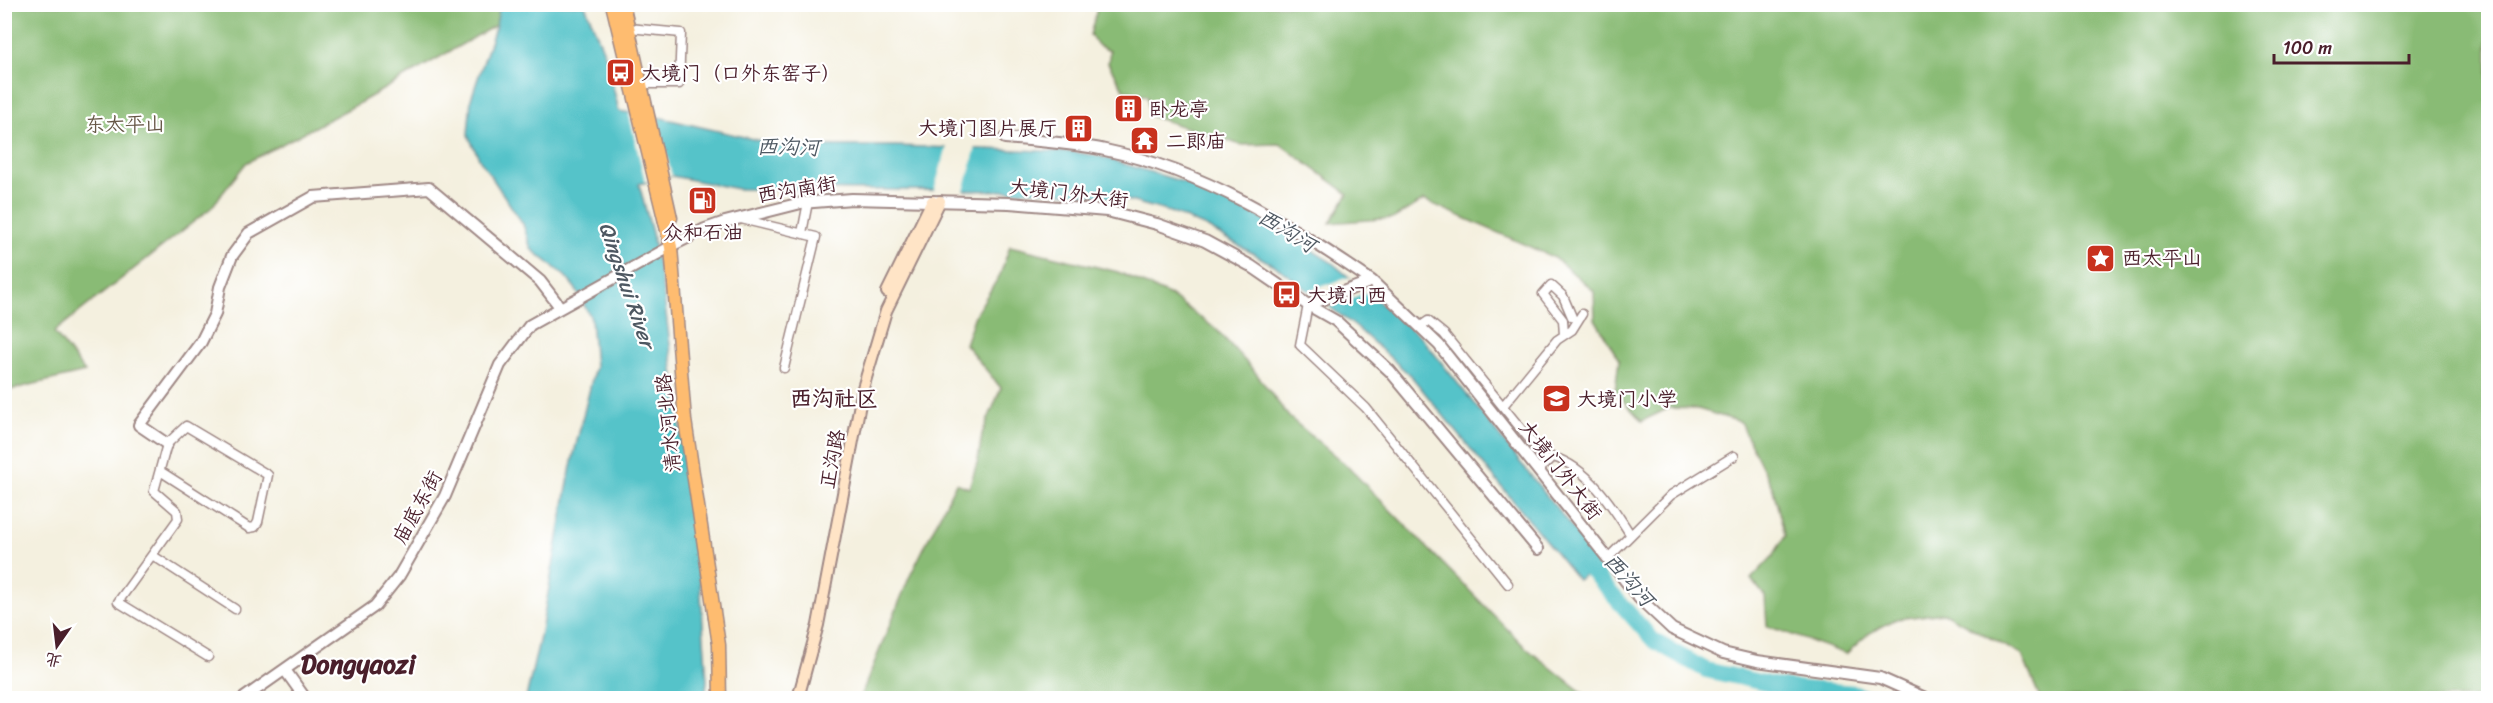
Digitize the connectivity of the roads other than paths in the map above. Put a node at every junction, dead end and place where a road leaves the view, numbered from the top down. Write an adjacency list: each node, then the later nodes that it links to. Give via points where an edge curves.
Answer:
1 (612, 4): 5 (main road, 清水河北路)
2 (624, 4): 3 (main road, 清水河北路)
3 (629, 28): 4 (main road, 清水河北路); 4 (street, via 681,33 678,84)
4 (642, 84): 5 (main road, 清水河北路)
5 (642, 110): 11 (main road, 清水河北路)
6 (1005, 138): 12 (street, 大境门外大街, via 1108,151 1198,179 1257,207)
7 (936, 201): 8 (street, 西沟南街); 14 (street, 大境门外大街, via 1055,205 1107,211 1157,224 1205,241); 39 (main road, 正沟路, via 878,311 867,347 812,622); 40 (main road, 正沟路, via 886,311 869,364 818,625)
8 (808, 202): 9 (street, 西沟南街); 10 (street)
9 (739, 218): 10 (street); 11 (street, 西沟南街, via 705,229)
10 (802, 233): 20 (street, via 816,237)
11 (669, 248): 13 (street, 西沟南街); 37 (main road, 清水河北路, via 685,420 719,645); 38 (main road, 清水河北路, via 724,644)
12 (1372, 281): 14 (street); 18 (street, 大境门外大街)
13 (576, 299): 15 (street, 庙底东街)
14 (1308, 304): 28 (street, 大境门外大街, via 1336,321 1390,371); 31 (street, via 1300,345 1366,408)
15 (560, 308): 22 (street, via 540,281 429,188 313,197 249,233 232,256 215,314 201,342 139,425); 34 (street, 庙底东街, via 530,325 500,365 452,482 387,593 375,606)
16 (1582, 314): 19 (street)
17 (1572, 317): 19 (street, via 1563,296 1551,285 1543,294 1563,320)
18 (1421, 326): 21 (street, via 1428,321 1444,334); 25 (street, 大境门外大街)
19 (1564, 335): 21 (street)
20 (784, 368)
21 (1503, 406): 24 (street)
22 (167, 444): 26 (street); 26 (street, via 186,426 268,475 258,522 249,528)
23 (1734, 456): 27 (street, via 1671,495 1639,530)
24 (1548, 462): 25 (street); 27 (street, via 1553,458 1565,461 1591,482)
25 (1538, 469): 30 (street, 大境门外大街)
26 (160, 471): 29 (street, via 154,491 177,511 178,519)
27 (1630, 534): 30 (street)
28 (1538, 549)
29 (152, 555): 32 (street); 33 (street, via 118,602)
30 (1608, 558): 41 (street, 大境门外大街, via 1652,612 1672,629 1705,646 1757,661 1880,678)
31 (1508, 584)
32 (235, 609)
33 (208, 657)
34 (285, 670): 35 (street, 庙底东街); 36 (street)
35 (244, 699)
36 (304, 699)
37 (720, 699)
38 (726, 699)
39 (792, 699)
40 (798, 699)
41 (1925, 699)

